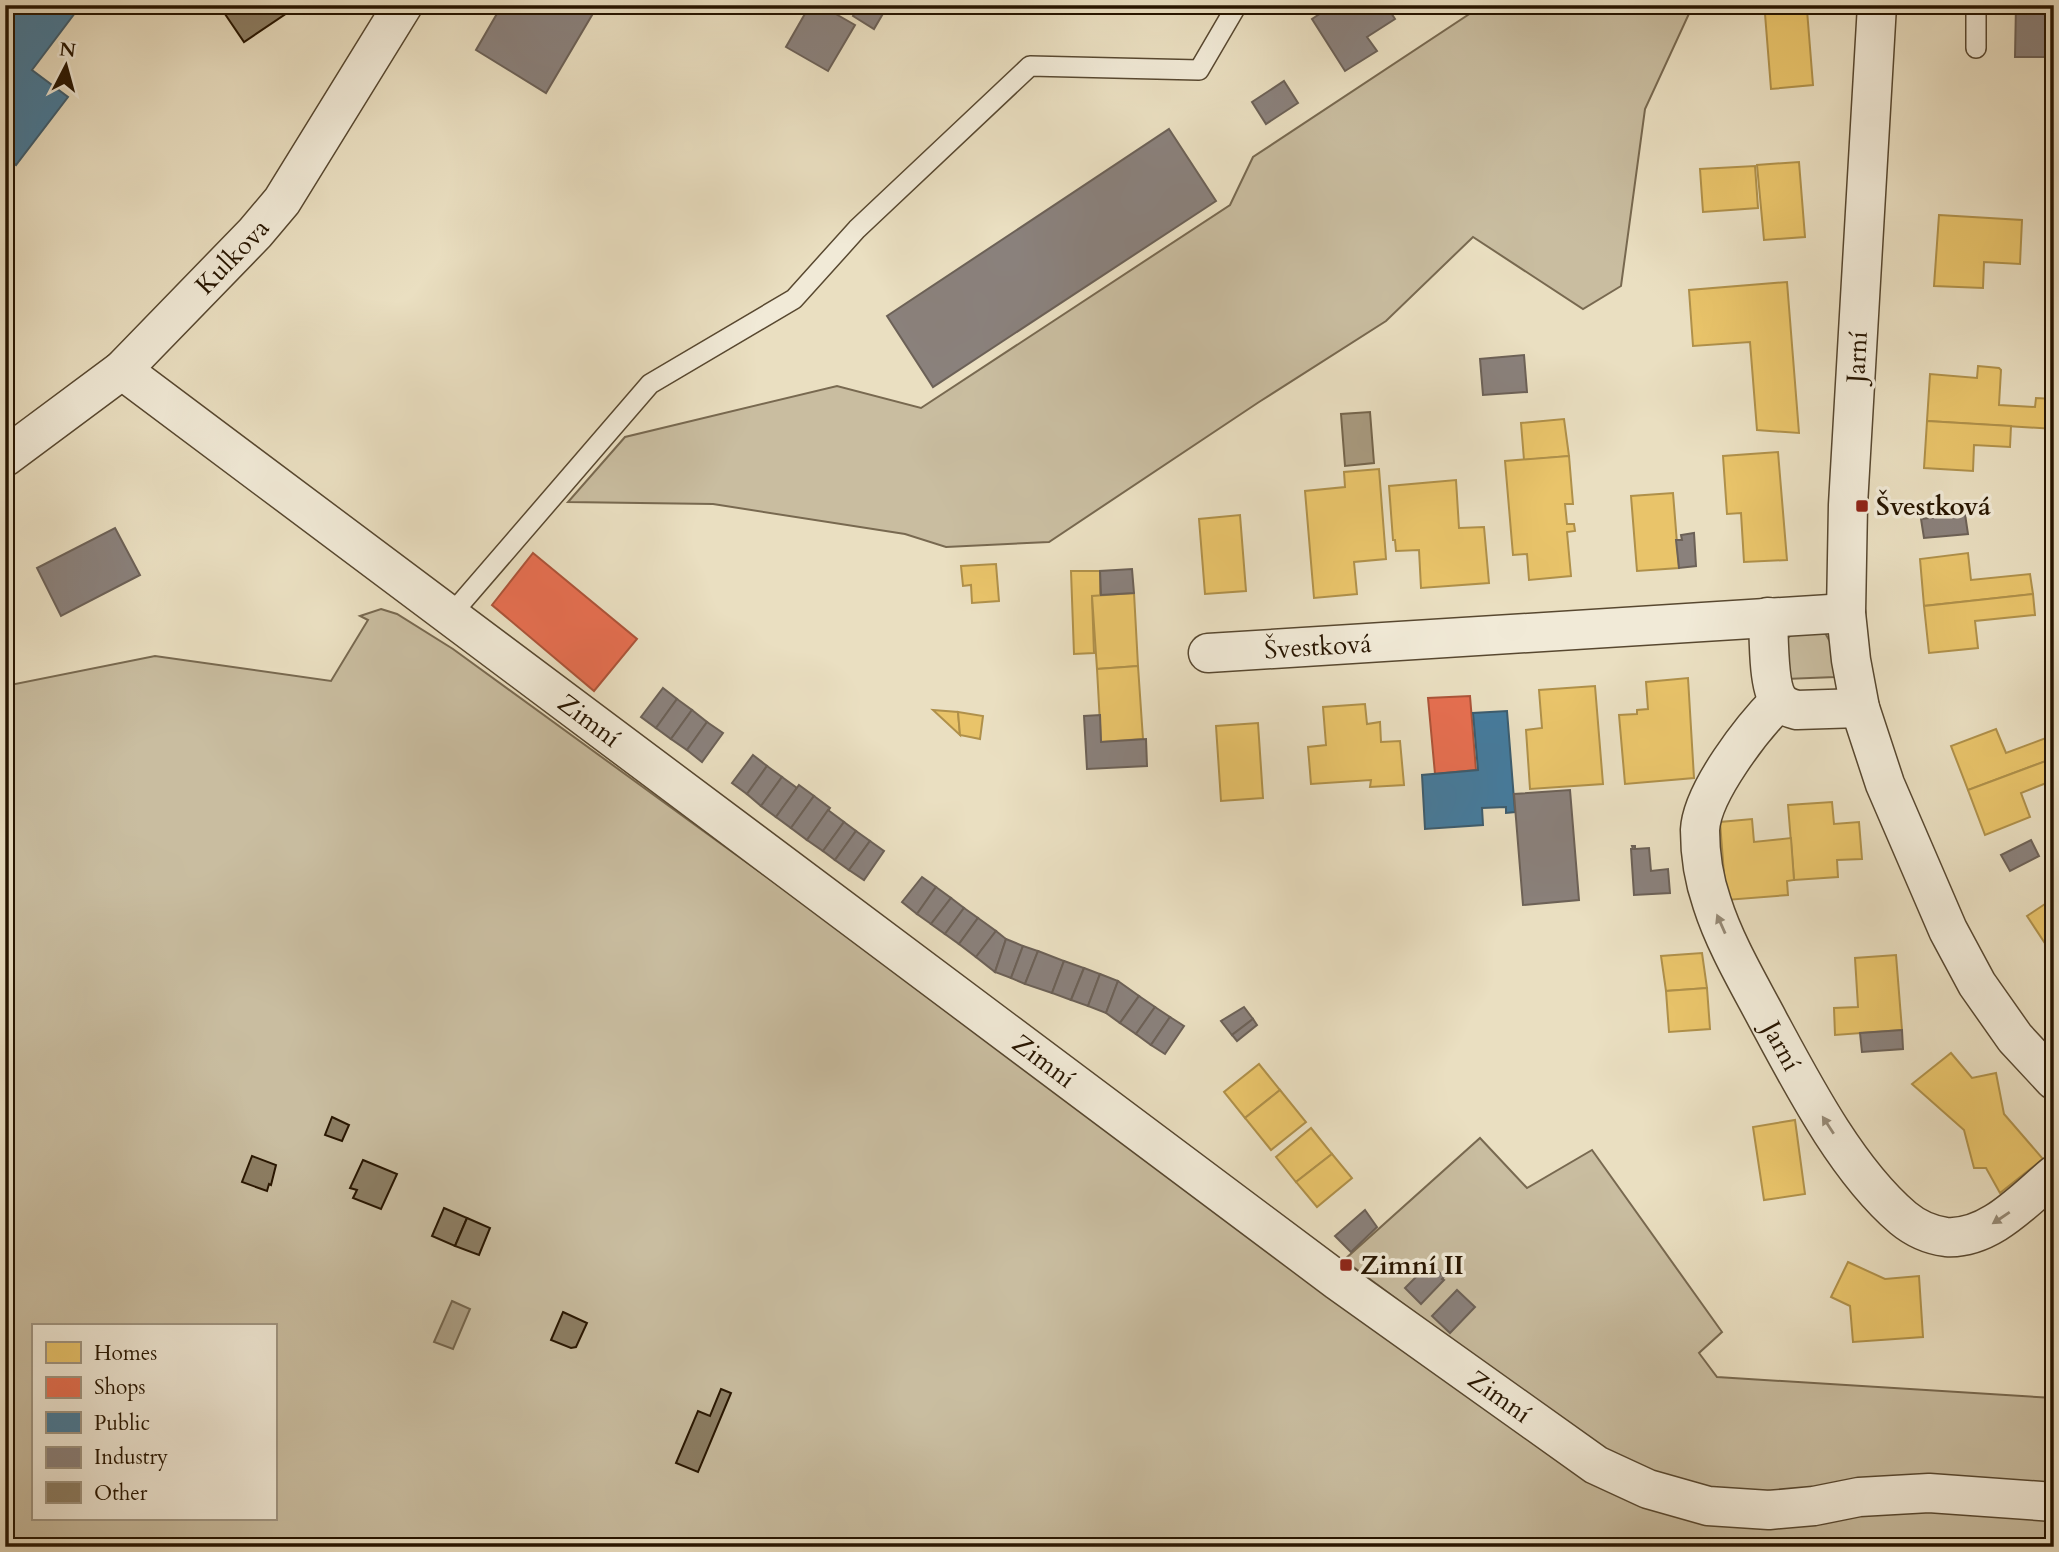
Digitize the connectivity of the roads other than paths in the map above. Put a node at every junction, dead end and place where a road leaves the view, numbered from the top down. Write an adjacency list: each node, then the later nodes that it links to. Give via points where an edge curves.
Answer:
1 (403, 5): 6 (street, Kulkova, via 282,201)
2 (1237, 5): 9 (lane, via 1199,70 1030,66 857,229 794,299 650,384)
3 (1877, 5): 8 (street, Jarní, via 1848,505)
4 (1976, 5): 5 (lane)
5 (1976, 48)
6 (122, 370): 7 (street, Kulkova); 9 (street, Zimní)
7 (5, 457)
8 (1846, 613): 10 (street, Švestková); 13 (street, Jarní)
9 (449, 617): 16 (street, Zimní, via 1326,1272 1596,1465 1648,1489 1720,1507 1769,1510 1929,1493)
10 (1768, 617): 11 (street, Švestková); 12 (street)
11 (1208, 653)
12 (1773, 708): 13 (street); 15 (street, Jarní, one-way to 12, via 1978,1233 1945,1237 1923,1231 1905,1220 1864,1176 1804,1086 1743,974 1712,904 1700,827 1704,807 1721,778)
13 (1860, 708): 14 (street, Jarní, via 1885,784 1948,930 1977,984 2015,1038)
14 (2054, 1080)
15 (2054, 1175)
16 (2054, 1502)

